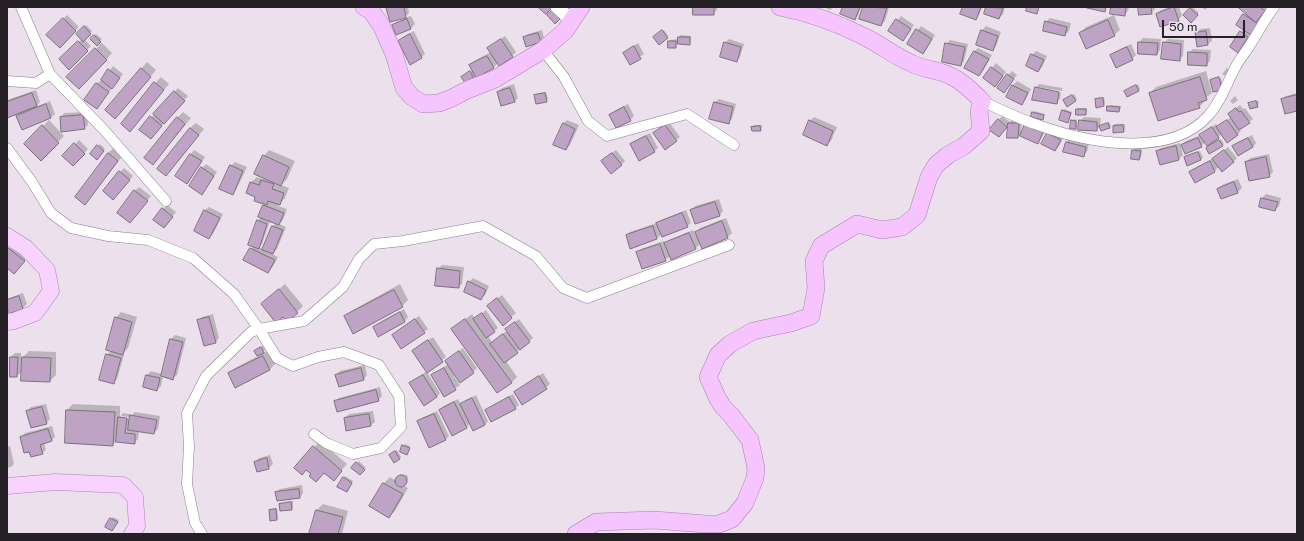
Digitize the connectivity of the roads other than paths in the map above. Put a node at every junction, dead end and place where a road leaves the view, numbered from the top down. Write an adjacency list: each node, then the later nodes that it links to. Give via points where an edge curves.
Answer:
1 (21, 7): 8 (street)
2 (364, 7): 7 (highway, via 371,11 381,25 394,54 404,88 423,104 439,103 495,79)
3 (558, 7): 6 (street)
4 (780, 7): 10 (highway, via 820,17 864,36 911,64 948,75 965,85)
5 (1274, 7): 10 (street, via 1235,67 1220,102 1207,117 1184,134 1157,141 1108,142 1036,124)
6 (576, 14): 7 (highway, via 565,31)
7 (543, 50): 11 (street, via 564,77 588,121 607,136 687,114)
8 (50, 74): 9 (street, via 36,83); 13 (street, via 105,131)
9 (7, 81)
10 (982, 101): 22 (highway, via 979,111 981,131 936,165 917,215 902,227 882,230 857,224 821,246 814,262 816,288 811,316 792,323 753,331 730,344 718,356 708,377 720,403 750,440 756,468 755,478 745,503 732,518 719,524 654,520 596,522)
11 (734, 146)
12 (7, 148): 17 (street, via 51,213 71,228 108,236 148,240 193,258 234,294)
13 (166, 201)
14 (7, 236): 16 (main road, via 26,248 47,270 51,291 36,313)
15 (730, 245): 17 (street, via 587,298 563,288 536,256 483,226 374,244 359,259 343,287 304,321)
16 (7, 322)
17 (259, 329): 18 (street, via 277,358 293,366 318,357 344,352 379,365 399,396 401,427 381,448 352,454 326,443); 21 (street, via 251,332 206,376 187,413 187,484 195,523)
18 (314, 434)
19 (7, 486): 20 (main road, via 56,482 123,485 135,497 137,526)
20 (132, 534)
21 (202, 534)
22 (576, 534)

